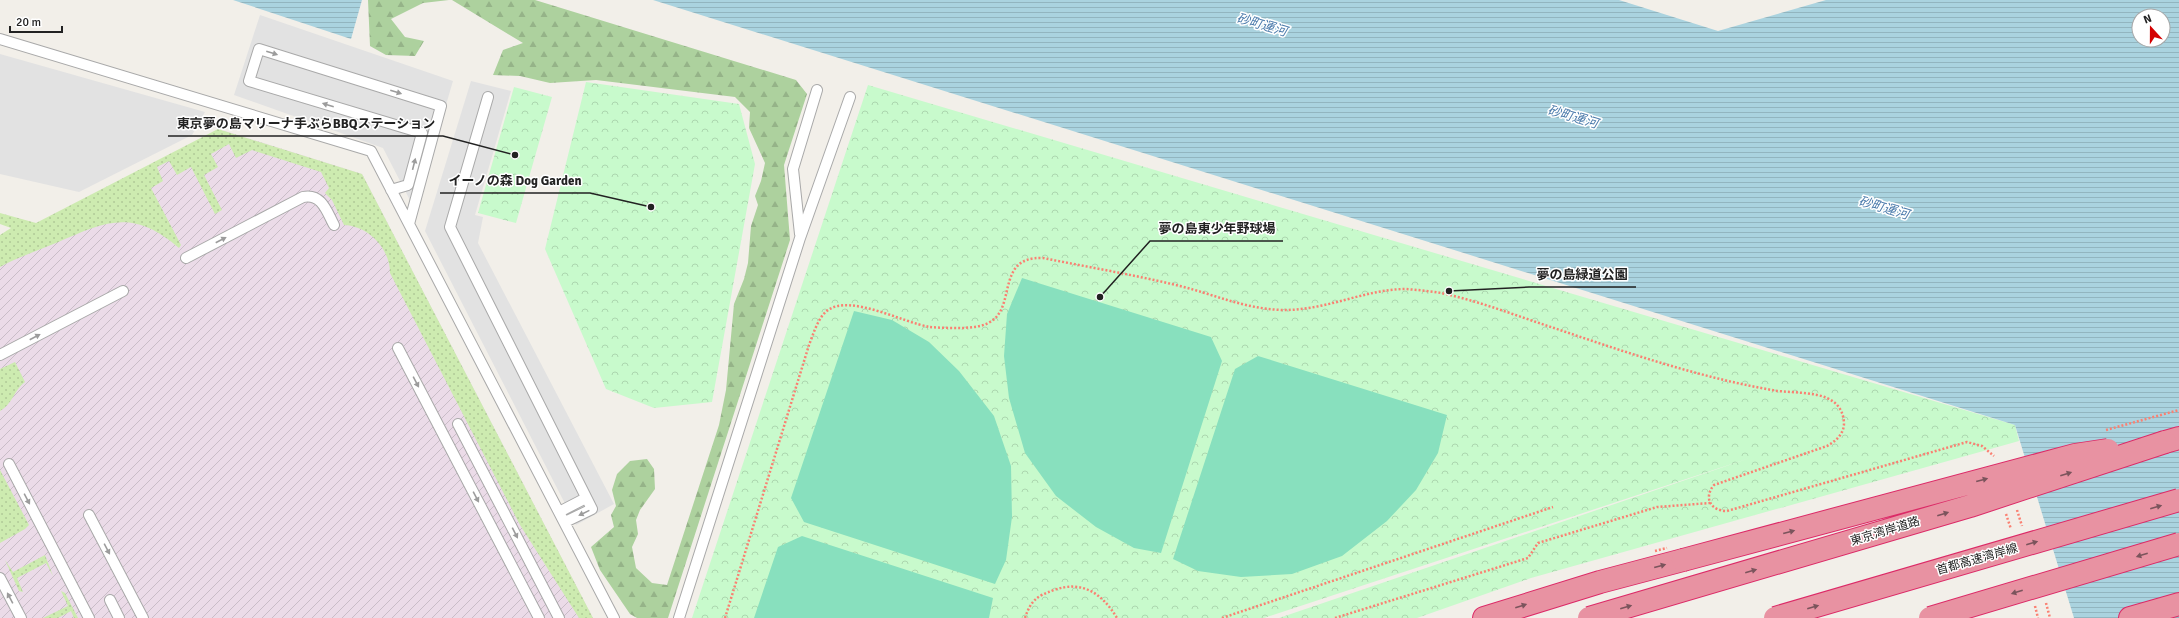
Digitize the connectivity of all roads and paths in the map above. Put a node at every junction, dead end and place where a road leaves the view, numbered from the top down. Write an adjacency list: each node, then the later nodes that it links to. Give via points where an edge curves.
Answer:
1 (0, 39): 5 (lane, via 371,151)
2 (817, 90): 8 (lane, via 793,169)
3 (488, 97): 17 (lane, via 450,226)
4 (850, 97): 8 (lane)
5 (391, 190): 6 (lane); 6 (lane, one-way to 6, via 408,185 422,133 249,80 259,49 441,106)
6 (409, 224): 21 (lane)
7 (334, 225): 9 (lane, one-way to 7, via 303,197 314,197 321,202)
8 (800, 238): 35 (lane)
9 (186, 258)
10 (123, 291): 12 (lane, one-way to 10)
11 (398, 348): 32 (lane, one-way to 32)
12 (0, 356)
13 (458, 424): 33 (lane, one-way to 33)
14 (2172, 440): 41 (highway, one-way to 14, bridge, via 1600,582 2075,455); 42 (highway, 東京湾岸道路, one-way to 14, bridge, via 1970,506)
15 (1986, 449): 19 (path, via 1975,443 1961,443 1728,511 1714,509)
16 (9, 464): 29 (lane, one-way to 29)
17 (586, 498): 21 (lane); 23 (lane, one-way to 23, via 592,509)
18 (2179, 500): 43 (highway, 首都高速湾岸線, one-way to 18, bridge)
19 (1710, 503): 36 (path, via 1709,491 1720,482 1832,443 1841,434 1844,424 1836,402 1826,396 1775,391 1723,380 1442,294 1405,289 1370,294 1308,309 1260,308 1238,305 1181,286 1043,258 1032,258 1017,267 1009,278 1001,309 992,322 980,327 930,327 855,306 836,306 826,311 809,345); 40 (path, via 1657,507 1538,543 1528,558)
20 (1553, 507): 39 (path)
21 (559, 512): 23 (lane)
22 (89, 515): 31 (lane, one-way to 31)
23 (565, 522): 34 (lane)
24 (2179, 544): 44 (highway, one-way to 44, bridge)
25 (0, 578): 28 (lane, one-way to 25)
26 (110, 600): 30 (lane)
27 (2179, 604): 45 (highway)
28 (21, 618)
29 (89, 618)
30 (119, 618)
31 (143, 618)
32 (539, 618)
33 (559, 618)
34 (614, 618)
35 (679, 618)
36 (725, 618)
37 (1025, 618): 38 (path, via 1028,608 1038,595 1067,585 1082,586 1098,596)
38 (1117, 618)
39 (1222, 618)
40 (1335, 618)
41 (1484, 618)
42 (1589, 618)
43 (1775, 618)
44 (1930, 618)
45 (2130, 618)

